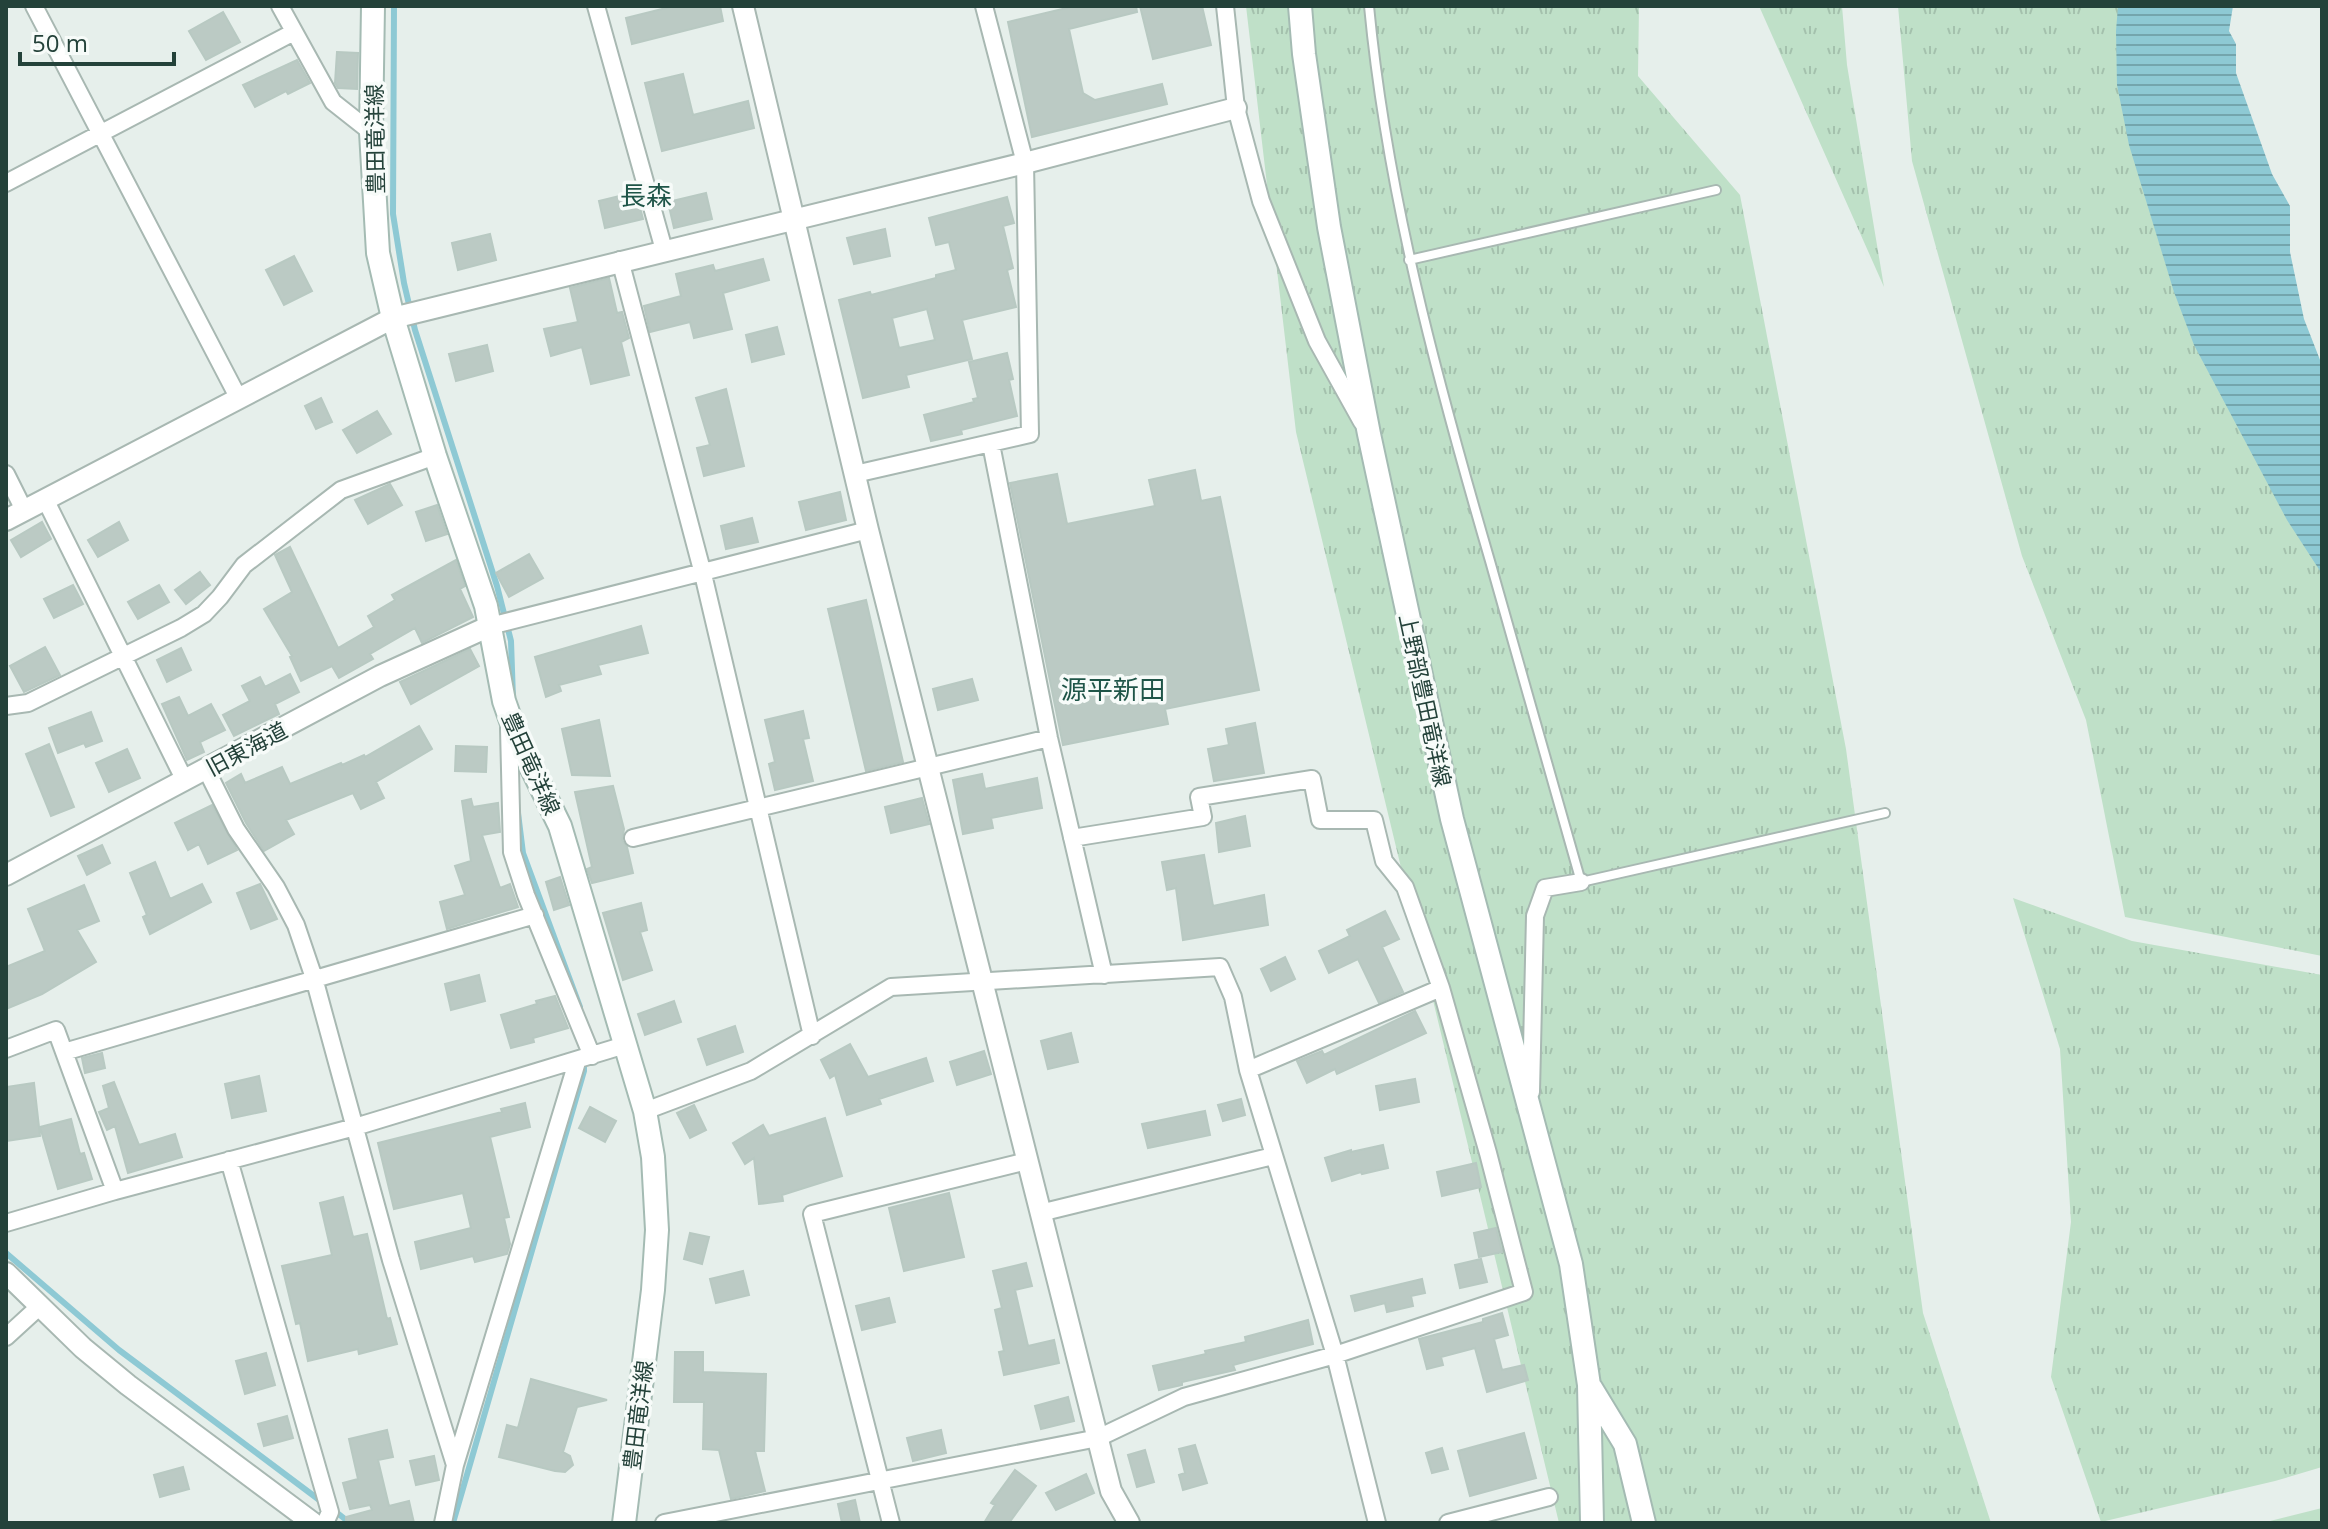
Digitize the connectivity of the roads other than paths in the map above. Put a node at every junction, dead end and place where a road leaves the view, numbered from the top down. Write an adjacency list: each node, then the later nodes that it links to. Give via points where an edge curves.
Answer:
1 (34, 6): 13 (street)
2 (280, 6): 10 (street)
3 (373, 6): 12 (main road, 豊田竜洋線)
4 (596, 6): 18 (street)
5 (743, 6): 17 (street)
6 (984, 6): 14 (street)
7 (1225, 6): 11 (street)
8 (1300, 6): 23 (main road, 上野部豊田竜洋線, via 1329,227)
9 (1369, 6): 20 (lane)
10 (294, 32): 12 (street, via 333,102); 13 (street)
11 (1236, 108): 14 (street); 23 (street, via 1261,201 1287,268 1317,341)
12 (371, 132): 21 (main road, 豊田竜洋線, via 378,253)
13 (100, 134): 15 (street); 22 (street)
14 (1025, 163): 17 (street); 24 (street, via 1030,434)
15 (6, 183)
16 (1716, 190): 20 (lane)
17 (795, 218): 18 (street); 27 (street)
18 (664, 250): 19 (street)
19 (620, 260): 21 (street); 31 (street)
20 (1409, 260): 45 (lane, via 1445,407)
21 (393, 318): 22 (street); 25 (main road, 豊田竜洋線)
22 (239, 399): 28 (street)
23 (1369, 434): 58 (main road, 上野部豊田竜洋線, via 1452,819)
24 (991, 444): 27 (street); 36 (street)
25 (435, 456): 32 (main road, 豊田竜洋線); 33 (street, via 341,490 244,565 204,614)
26 (6, 474): 29 (street)
27 (855, 474): 30 (street)
28 (46, 501): 29 (street); 33 (street)
29 (15, 515)
30 (868, 530): 31 (street); 37 (street)
31 (703, 574): 32 (street); 40 (street)
32 (490, 626): 35 (main road, 豊田竜洋線); 38 (street, 旧東海道, via 380,676)
33 (123, 657): 34 (street, via 28,703); 39 (street)
34 (6, 706)
35 (509, 716): 46 (street, via 512,852); 52 (main road, 豊田竜洋線, via 560,826)
36 (1049, 738): 37 (street); 43 (street)
37 (928, 767): 40 (street); 49 (street)
38 (206, 769): 39 (street, 旧東海道); 48 (street, via 236,829 289,912)
39 (185, 781): 44 (street, 旧東海道)
40 (756, 808): 42 (street); 51 (street)
41 (1885, 813): 45 (lane)
42 (633, 838)
43 (1072, 838): 47 (street); 50 (street, via 1203,817 1199,797 1312,779 1320,820 1374,820 1384,861 1405,887)
44 (6, 875)
45 (1581, 882): 58 (street, via 1545,888 1535,916)
46 (535, 915): 48 (street); 55 (street)
47 (1104, 975): 49 (street); 56 (street, via 1220,967 1233,997)
48 (314, 978): 54 (street); 59 (street)
49 (983, 983): 51 (street, via 891,987); 62 (street)
50 (1441, 988): 56 (street); 69 (street, via 1524,1292)
51 (812, 1036): 57 (street, via 751,1071)
52 (625, 1045): 55 (street); 57 (main road, 豊田竜洋線)
53 (6, 1049): 54 (street, via 56,1030)
54 (64, 1052): 63 (street)
55 (584, 1059): 59 (street); 72 (street)
56 (1248, 1070): 60 (street)
57 (645, 1111): 78 (main road, 豊田竜洋線, via 657,1230)
58 (1531, 1118): 70 (main road, 上野部豊田竜洋線, via 1571,1264)
59 (355, 1127): 61 (street); 72 (street)
60 (1273, 1156): 64 (street); 69 (street)
61 (229, 1160): 63 (street); 76 (street, via 330,1512)
62 (1027, 1161): 64 (street); 73 (street, via 812,1214)
63 (115, 1191): 65 (street)
64 (1040, 1213): 71 (street)
65 (6, 1223)
66 (6, 1273): 67 (street)
67 (41, 1305): 68 (street); 75 (street, via 128,1385)
68 (6, 1337)
69 (1335, 1355): 71 (street, via 1184,1397); 82 (street)
70 (1589, 1385): 84 (main road, 上野部豊田竜洋線); 85 (main road, 上野部豊田竜洋線, via 1625,1444)
71 (1098, 1438): 73 (street); 81 (street, via 1111,1491)
72 (455, 1465): 77 (street)
73 (881, 1481): 79 (street); 80 (street)
74 (1549, 1497): 83 (street)
75 (313, 1523)
76 (325, 1523)
77 (443, 1523)
78 (624, 1523)
79 (664, 1523)
80 (891, 1523)
81 (1129, 1523)
82 (1377, 1523)
83 (1448, 1523)
84 (1592, 1523)
85 (1644, 1523)

